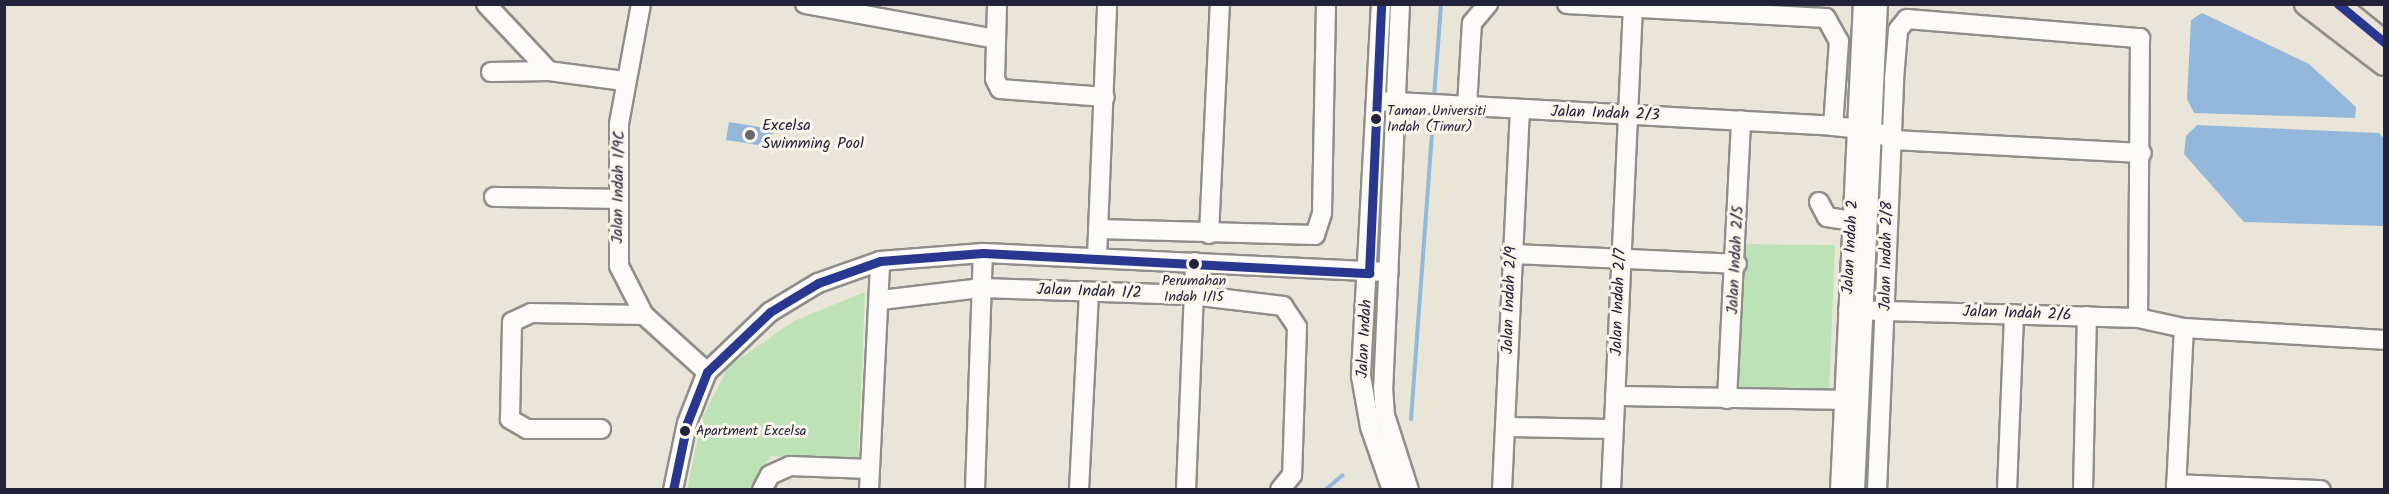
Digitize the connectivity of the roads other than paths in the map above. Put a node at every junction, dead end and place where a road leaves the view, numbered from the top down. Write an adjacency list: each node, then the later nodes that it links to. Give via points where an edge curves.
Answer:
1 (486, 4): 20 (street)
2 (641, 4): 22 (street, Jalan Indah 1/9C)
3 (804, 4): 17 (street)
4 (998, 4): 17 (street)
5 (1107, 4): 23 (street)
6 (1220, 4): 38 (street)
7 (1326, 4): 38 (street, via 1321,226 1315,235 1295,238)
8 (1381, 4): 24 (street, Jalan Indah)
9 (1401, 4): 24 (street, Jalan Indah)
10 (1488, 4): 25 (street, via 1472,23)
11 (1567, 4): 16 (street)
12 (1863, 4): 30 (street, Jalan Indah 2)
13 (1878, 4): 30 (street, Jalan Indah 2)
14 (2306, 4): 19 (main road)
15 (2337, 4): 18 (main road)
16 (1633, 8): 27 (street, Jalan Indah 2/7); 29 (street, via 1826,18 1839,41)
17 (996, 39): 23 (street, via 995,73 1005,93)
18 (2385, 42)
19 (2385, 64)
20 (549, 71): 21 (street); 22 (street)
21 (491, 72)
22 (624, 81): 34 (street, Jalan Indah 1/9C)
23 (1104, 97): 37 (street)
24 (1387, 101): 25 (street, Jalan Indah 2/3); 46 (street, Jalan Indah); 47 (street, Jalan Indah)
25 (1459, 106): 26 (street, Jalan Indah 2/3)
26 (1520, 111): 27 (street, Jalan Indah 2/3); 40 (street, Jalan Indah 2/9)
27 (1627, 115): 28 (street, Jalan Indah 2/3); 42 (street, Jalan Indah 2/7)
28 (1741, 120): 29 (street, Jalan Indah 2/3); 45 (street, Jalan Indah 2/5)
29 (1833, 126): 30 (street, Jalan Indah 2/3)
30 (1864, 129): 31 (street); 36 (street, Jalan Indah 2); 53 (street, Jalan Indah 2)
31 (1893, 140): 32 (street); 32 (street, Jalan Indah 2/8, via 1901,24 1915,17 2128,33 2140,38); 54 (street, Jalan Indah 2/8)
32 (2142, 153): 59 (street)
33 (494, 197): 34 (street)
34 (615, 199): 51 (street, Jalan Indah 1/9C, via 619,266)
35 (1819, 202): 36 (street, via 1827,217)
36 (1852, 221): 53 (street, Jalan Indah 2)
37 (1098, 229): 38 (street); 41 (street)
38 (1209, 234)
39 (983, 253): 41 (street); 43 (street); 48 (street)
40 (1511, 254): 42 (street); 66 (street, Jalan Indah 2/9)
41 (1097, 257): 44 (street)
42 (1622, 259): 45 (street); 63 (street, Jalan Indah 2/7)
43 (880, 261): 52 (street); 62 (street, via 818,283 770,312)
44 (1195, 262): 47 (street); 50 (street)
45 (1737, 264): 64 (street, Jalan Indah 2/5)
46 (1389, 272): 47 (street); 79 (street, Jalan Indah, via 1385,415)
47 (1369, 273): 78 (street, Jalan Indah, via 1361,376 1370,427)
48 (982, 288): 49 (street, Jalan Indah 1/2); 52 (street, Jalan Indah 1/2); 74 (street)
49 (1089, 292): 50 (street, Jalan Indah 1/2); 75 (street)
50 (1192, 295): 76 (street); 77 (street, Jalan Indah 1/2, via 1271,302 1294,315 1292,475)
51 (632, 300): 55 (street); 57 (street, Jalan Indah 1/9C)
52 (881, 300): 69 (street)
53 (1856, 310): 54 (street, Jalan Indah 2/6); 65 (street, Jalan Indah 2)
54 (1886, 311): 56 (street, Jalan Indah 2/6); 84 (street, Jalan Indah 2/8)
55 (590, 314): 57 (street); 67 (street, via 531,313 512,322 508,412 514,424 526,429)
56 (2014, 314): 58 (street, Jalan Indah 2/6); 85 (street)
57 (644, 315): 62 (street, Jalan Indah 1/9C)
58 (2087, 316): 59 (street, Jalan Indah 2/6); 86 (street)
59 (2138, 318): 60 (street, Jalan Indah 2/6)
60 (2184, 328): 61 (street, Jalan Indah 2/6); 70 (street)
61 (2385, 340)
62 (707, 372): 71 (street, via 687,423)
63 (1615, 396): 64 (street); 68 (street, Jalan Indah 2/7)
64 (1727, 399): 65 (street)
65 (1851, 400): 82 (street, Jalan Indah 2); 83 (street, Jalan Indah 2)
66 (1507, 427): 68 (street); 80 (street, Jalan Indah 2/9)
67 (601, 429)
68 (1613, 429): 81 (street, Jalan Indah 2/7)
69 (870, 469): 72 (street, via 790,466 770,475); 73 (street)
70 (2176, 487): 87 (street)
71 (673, 489)
72 (762, 489)
73 (869, 489)
74 (975, 489)
75 (1079, 489)
76 (1186, 489)
77 (1280, 489)
78 (1392, 489)
79 (1409, 489)
80 (1502, 489)
81 (1611, 489)
82 (1840, 489)
83 (1855, 489)
84 (1876, 489)
85 (2007, 489)
86 (2083, 489)
87 (2321, 489)

